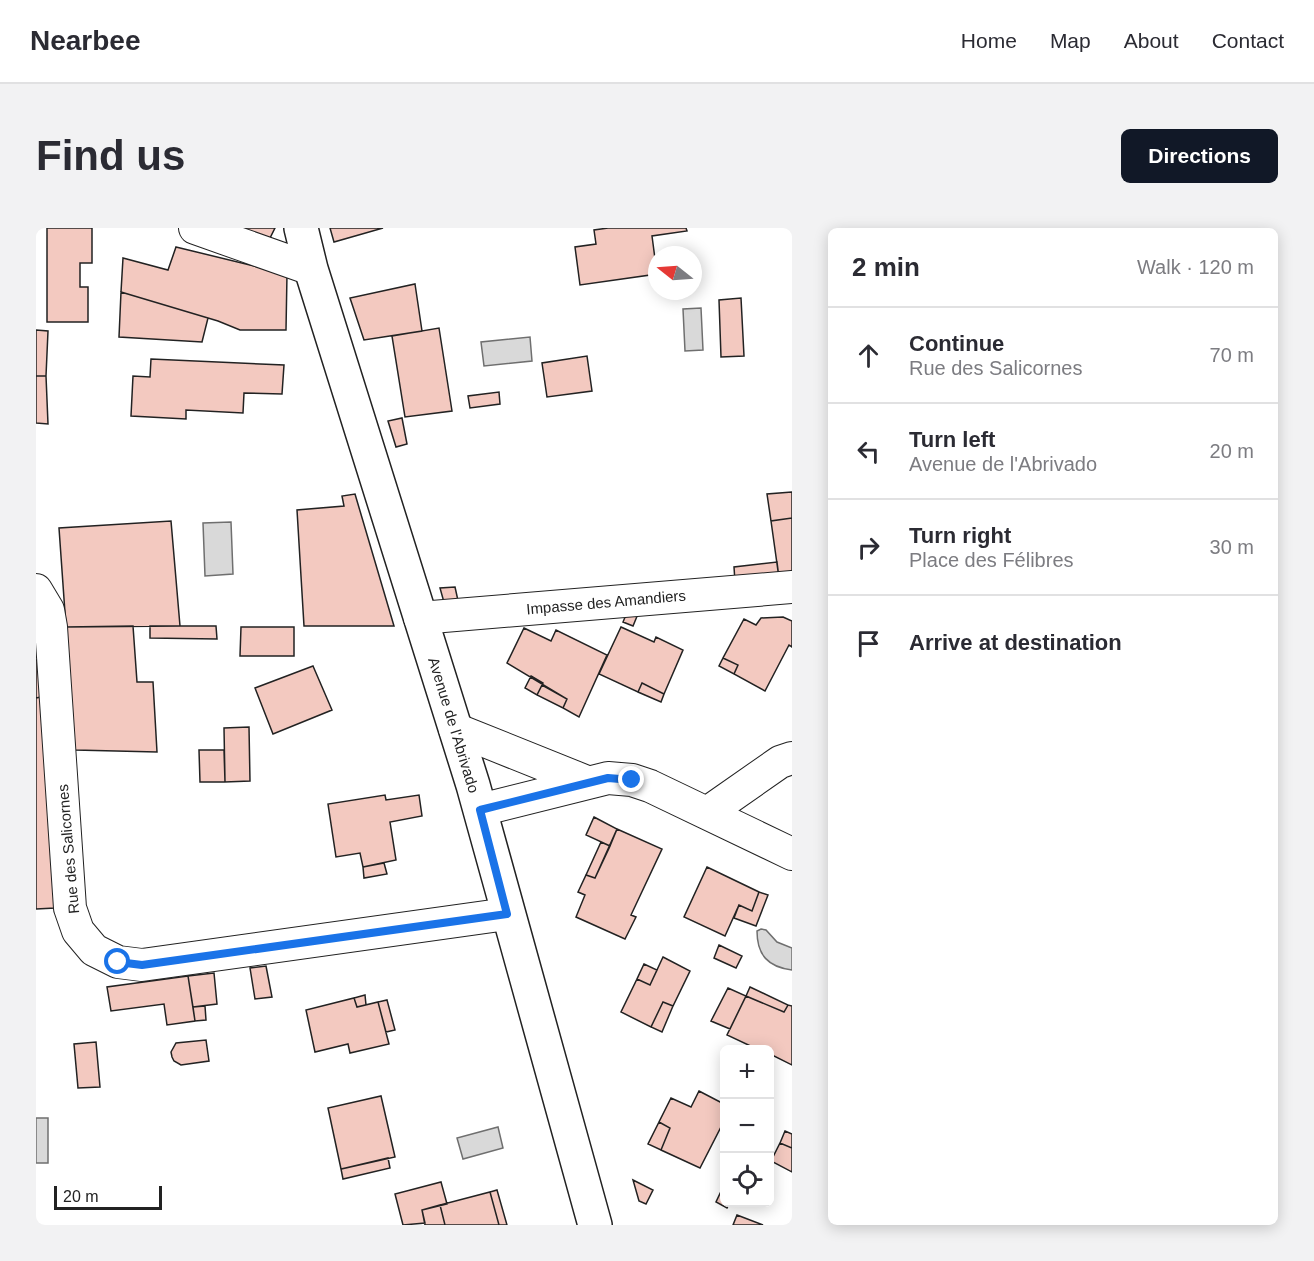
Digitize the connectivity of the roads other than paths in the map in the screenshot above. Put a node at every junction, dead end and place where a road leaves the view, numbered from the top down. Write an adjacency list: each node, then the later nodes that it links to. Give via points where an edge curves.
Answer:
1 (195, 228): 3 (street)
2 (301, 228): 3 (street, Avenue de l'Abrivado)
3 (311, 269): 6 (street, Avenue de l'Abrivado)
4 (792, 587): 6 (street, Impasse des Amandiers)
5 (42, 600): 13 (street, Rue des Salicornes, via 51,627 70,908 78,931 94,950 118,962 142,965)
6 (420, 618): 7 (street, Avenue de l'Abrivado)
7 (455, 729): 9 (street); 10 (street, Avenue de l'Abrivado)
8 (792, 758): 11 (street, via 780,762)
9 (587, 782): 10 (street); 11 (street, via 608,778 632,780)
10 (480, 810): 13 (street, Avenue de l'Abrivado)
11 (707, 813): 12 (street)
12 (792, 854)
13 (507, 914): 14 (street, Avenue de l'Abrivado)
14 (595, 1225)

